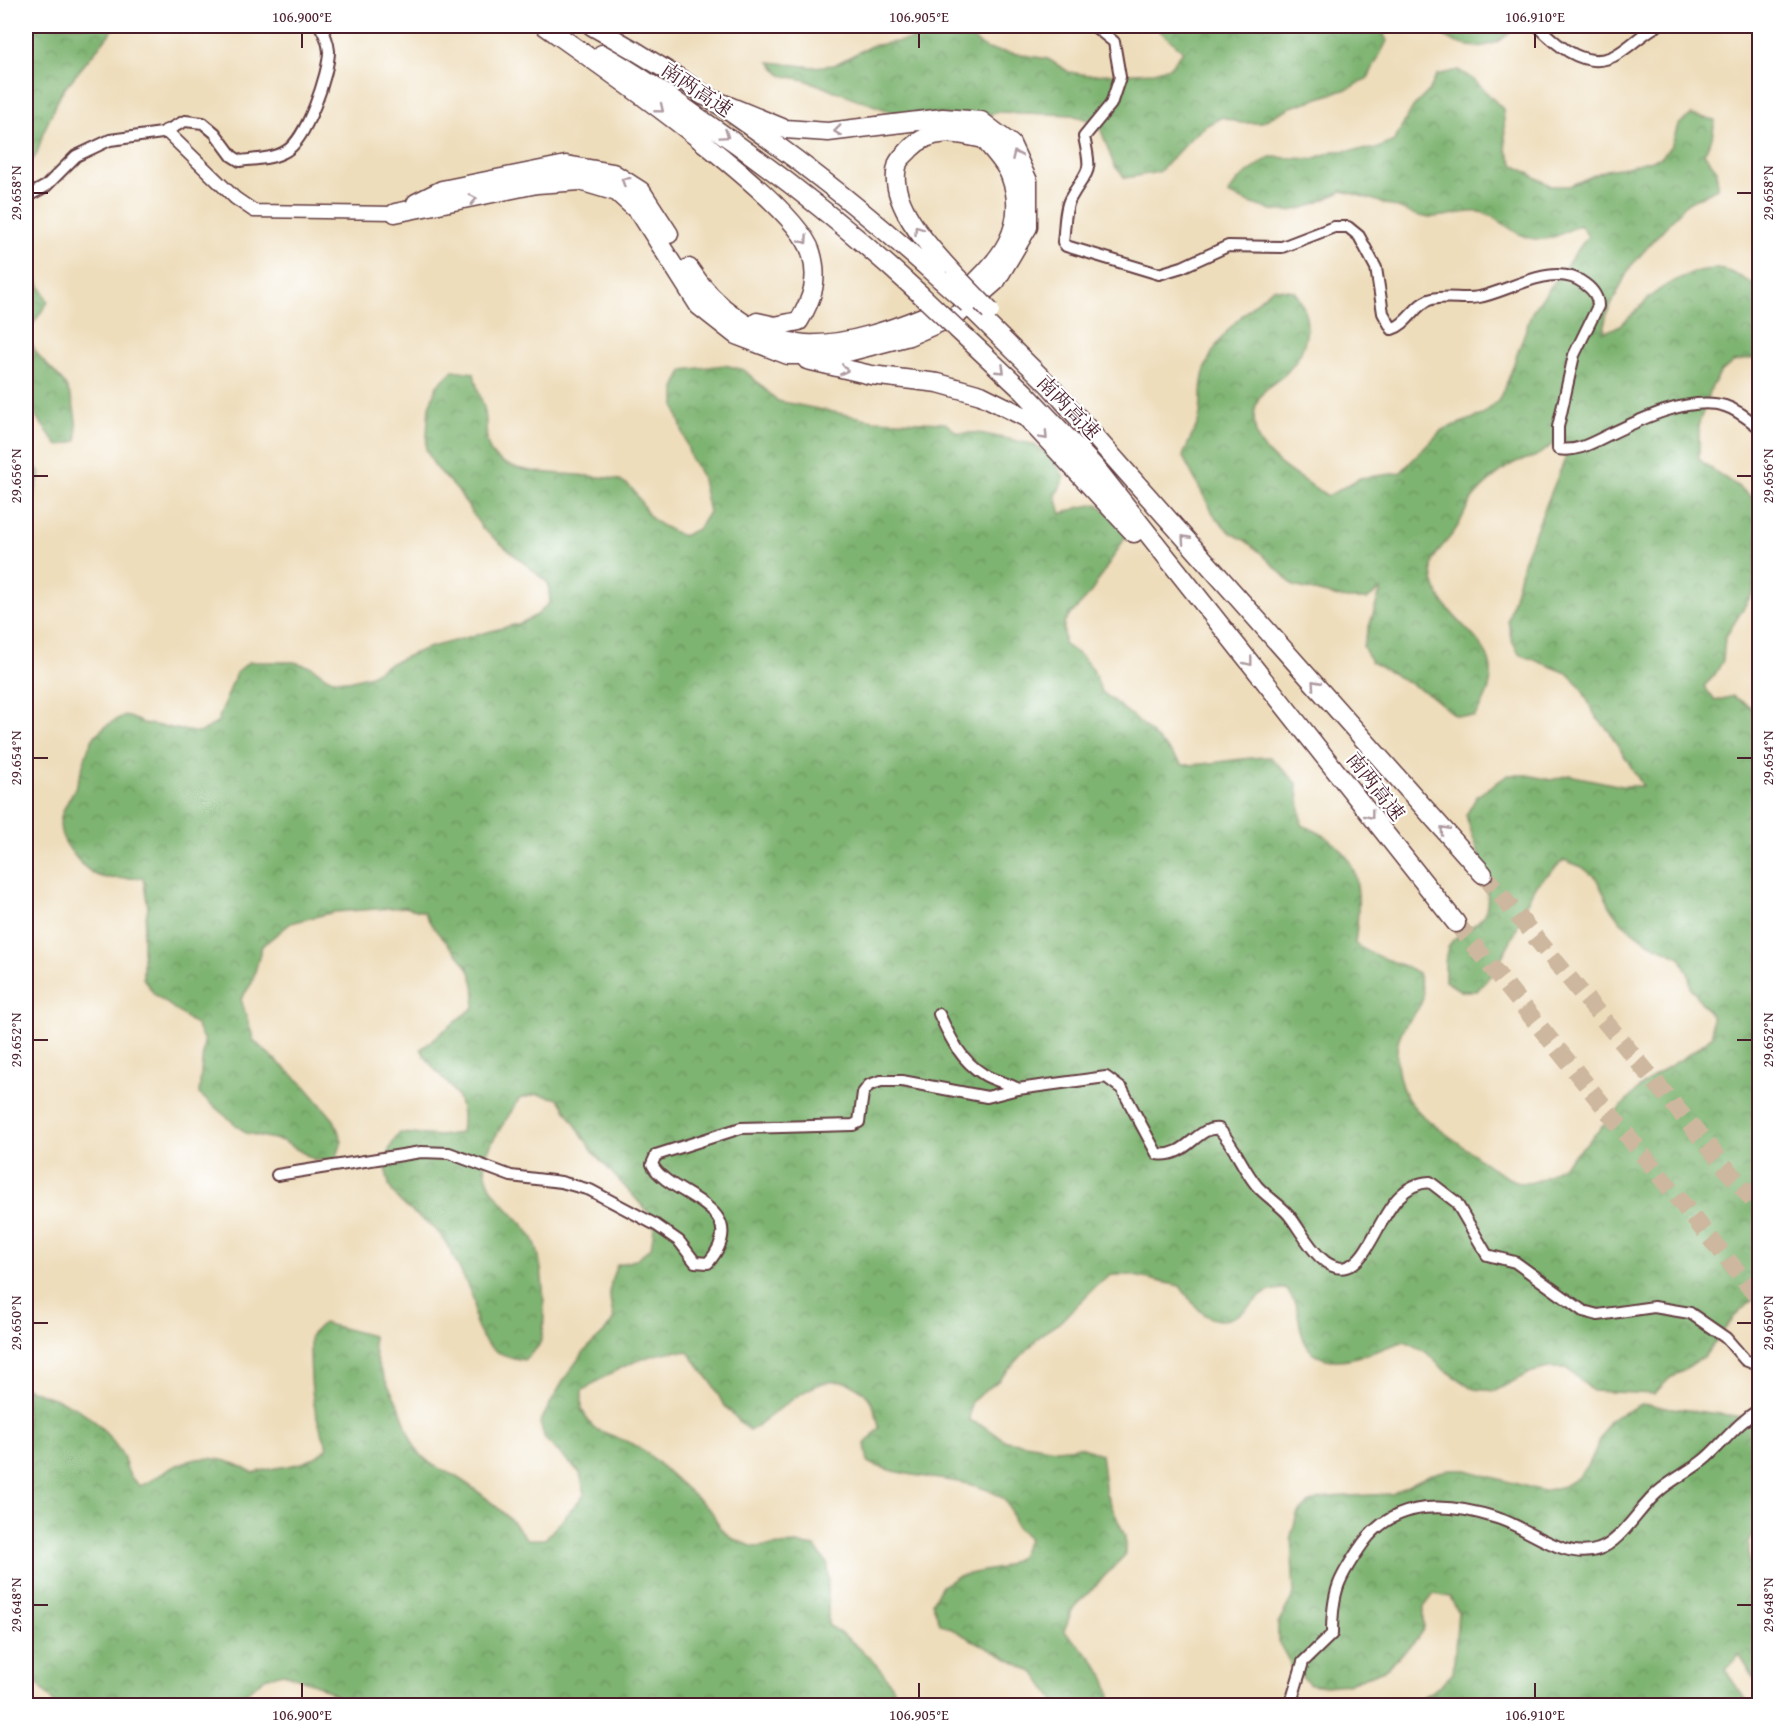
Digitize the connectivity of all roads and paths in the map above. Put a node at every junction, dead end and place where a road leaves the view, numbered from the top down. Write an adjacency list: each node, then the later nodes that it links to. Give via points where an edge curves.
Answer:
1 (320, 26): 9 (street, via 329,54 318,100 294,145 285,152 240,161 203,123 185,121)
2 (545, 26): 13 (highway, one-way to 13, via 647,98 753,184 794,224 811,250 816,275 811,301 799,321 775,326)
3 (551, 26): 16 (highway, 南两高速, one-way to 16, bridge, via 627,68 768,165 859,236 1024,392 1096,468)
4 (592, 26): 8 (highway, 南两高速)
5 (1094, 26): 15 (street, via 1114,42 1120,76 1111,104 1084,137 1090,165 1087,176 1069,200 1062,242 1066,246 1159,274 1228,246 1281,247 1334,226 1348,227 1359,236 1376,268 1383,313 1392,329 1402,326 1432,299 1475,298 1559,273 1593,290 1598,306 1574,355 1558,427 1558,449 1581,448 1641,419 1700,404 1723,405 1740,412)
6 (1538, 26): 7 (street, via 1572,55 1590,61 1617,55)
7 (1657, 26)
8 (702, 95): 12 (highway, 南两高速, via 804,167); 14 (highway, one-way to 8, via 840,354 909,336 957,315 996,282 1028,227 1028,181 1011,144 981,121 943,118 828,132 785,129)
9 (166, 131): 10 (street, via 110,140 76,156 46,186); 11 (street, via 235,198 254,211)
10 (26, 197)
11 (395, 213): 13 (highway, via 442,190 566,165 613,173 641,191 699,306)
12 (947, 277): 13 (highway, one-way to 13, via 908,217 896,185 898,162 916,143 934,134 956,133 984,140 1011,176 1019,209 1007,248 947,307 856,339 805,344); 17 (highway, 南两高速, one-way to 12, bridge, via 1050,386)
13 (727, 320): 14 (highway, via 735,335)
14 (788, 355): 16 (highway, one-way to 16, via 871,375 938,383 981,395 1027,418)
15 (1760, 428)
16 (1234, 642): 18 (highway, 南两高速, one-way to 18)
17 (1483, 874)
18 (1456, 923)
19 (939, 1014): 20 (street, via 955,1047 969,1063 984,1076)
20 (1017, 1089): 21 (street, via 987,1097 902,1081 881,1082 869,1085 863,1093 859,1122 853,1125 741,1128 657,1155 652,1164 656,1173 696,1197 718,1219 719,1245 708,1263 703,1264 695,1262 679,1241 657,1225 590,1190 511,1176 449,1153 421,1152); 22 (street, via 1106,1077 1122,1089 1157,1154 1170,1156 1207,1130 1219,1129 1232,1143 1256,1185 1287,1214 1316,1253 1334,1266 1346,1267 1359,1259 1394,1202 1418,1182 1430,1182 1456,1202 1486,1255 1515,1262 1583,1311 1608,1315 1654,1307 1690,1313 1726,1338 1745,1360)
21 (278, 1175)
22 (1760, 1366)
23 (1760, 1409): 24 (street, via 1748,1416 1706,1459 1658,1492 1610,1543 1598,1550 1573,1550 1498,1518 1436,1506 1414,1507 1386,1522 1370,1534 1342,1572 1332,1603 1332,1634 1303,1662)
24 (1290, 1706)

